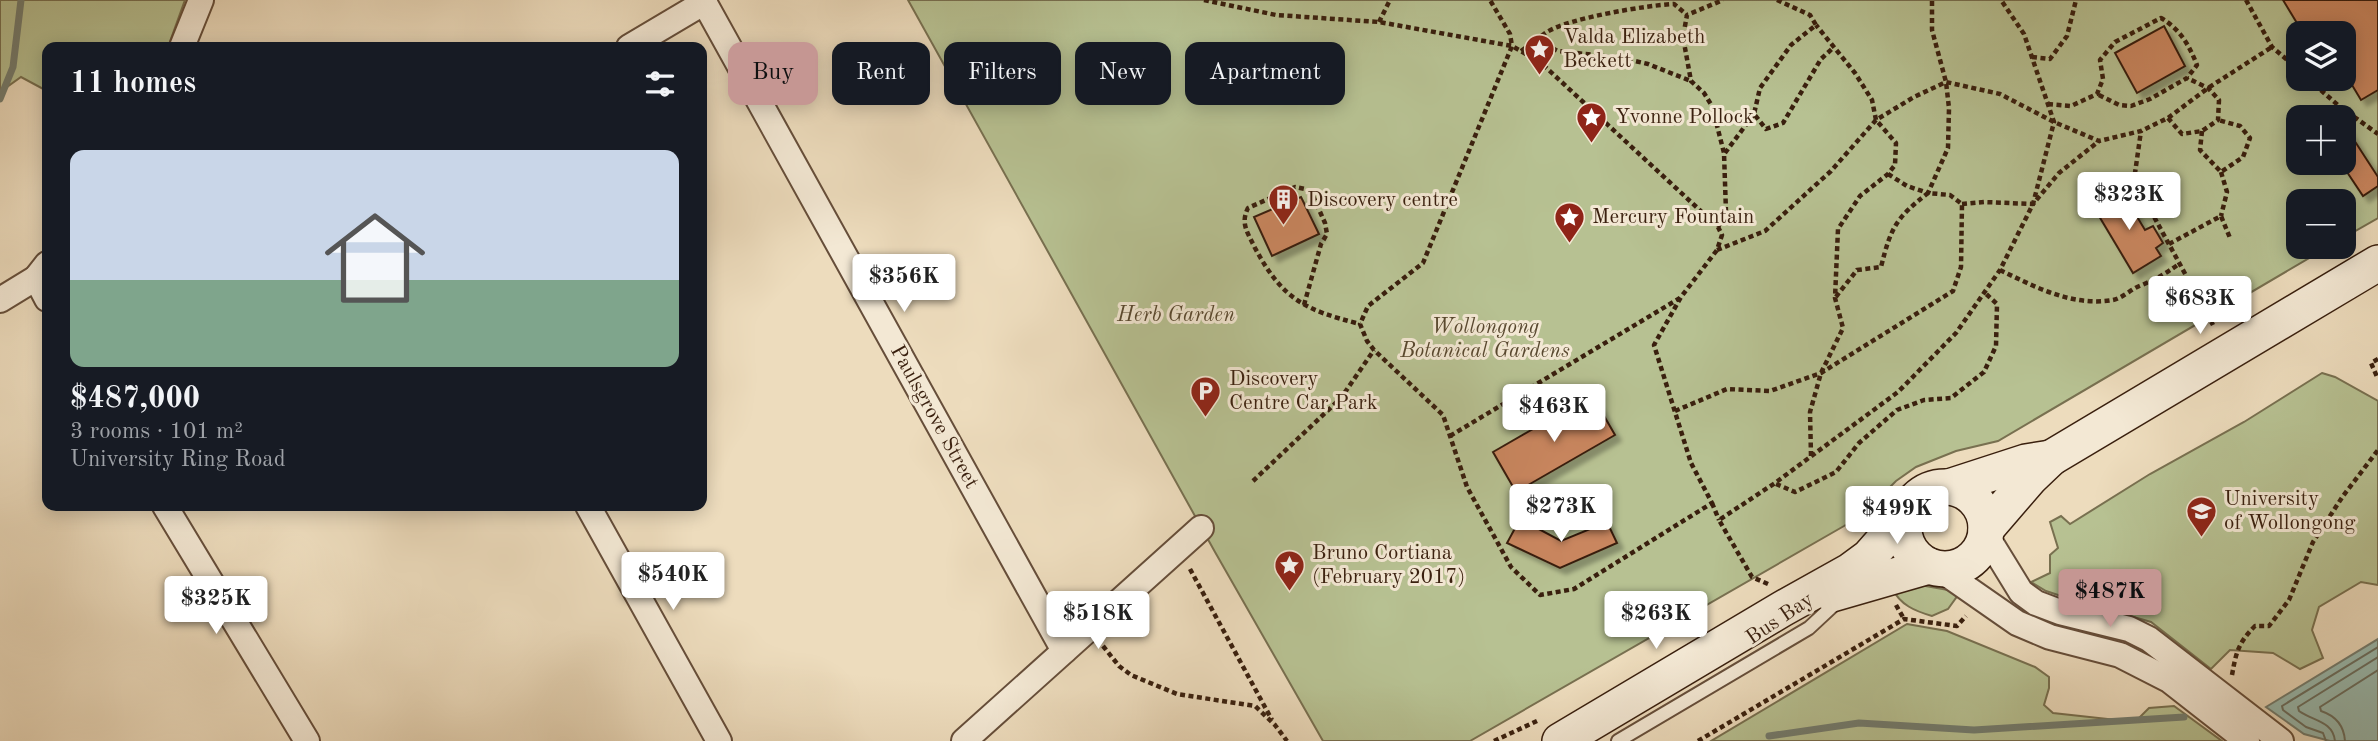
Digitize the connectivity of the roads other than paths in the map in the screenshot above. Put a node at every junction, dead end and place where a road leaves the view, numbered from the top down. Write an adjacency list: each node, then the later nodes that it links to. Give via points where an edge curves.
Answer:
1 (201, 0): 3 (street)
2 (704, 1): 4 (street); 18 (street, Paulsgrove Street)
3 (183, 42)
4 (637, 42)
5 (2378, 262): 8 (main road)
6 (42, 280): 7 (street)
7 (0, 300)
8 (2051, 458): 9 (main road); 14 (main road)
9 (1949, 487): 12 (main road, via 1928,491); 14 (main road, via 1976,501)
10 (168, 511): 19 (street)
11 (591, 511): 20 (street)
12 (1906, 515): 15 (main road, via 1908,545 1920,561); 17 (main road, via 1869,557 1850,571)
13 (1201, 528): 18 (street)
14 (1986, 532): 15 (main road, via 1969,562 1949,569); 25 (street, via 2021,592 2036,603 2149,639)
15 (1934, 567): 16 (main road); 24 (street, via 2017,623 2050,637 2120,655 2169,680)
16 (1866, 585): 17 (main road); 23 (lane, Bus Bay, via 1809,628)
17 (1776, 597): 22 (main road)
18 (1064, 651): 21 (street)
19 (307, 741)
20 (719, 741)
21 (964, 741)
22 (1560, 741)
23 (1618, 741)
24 (2247, 741)
25 (2281, 741)

